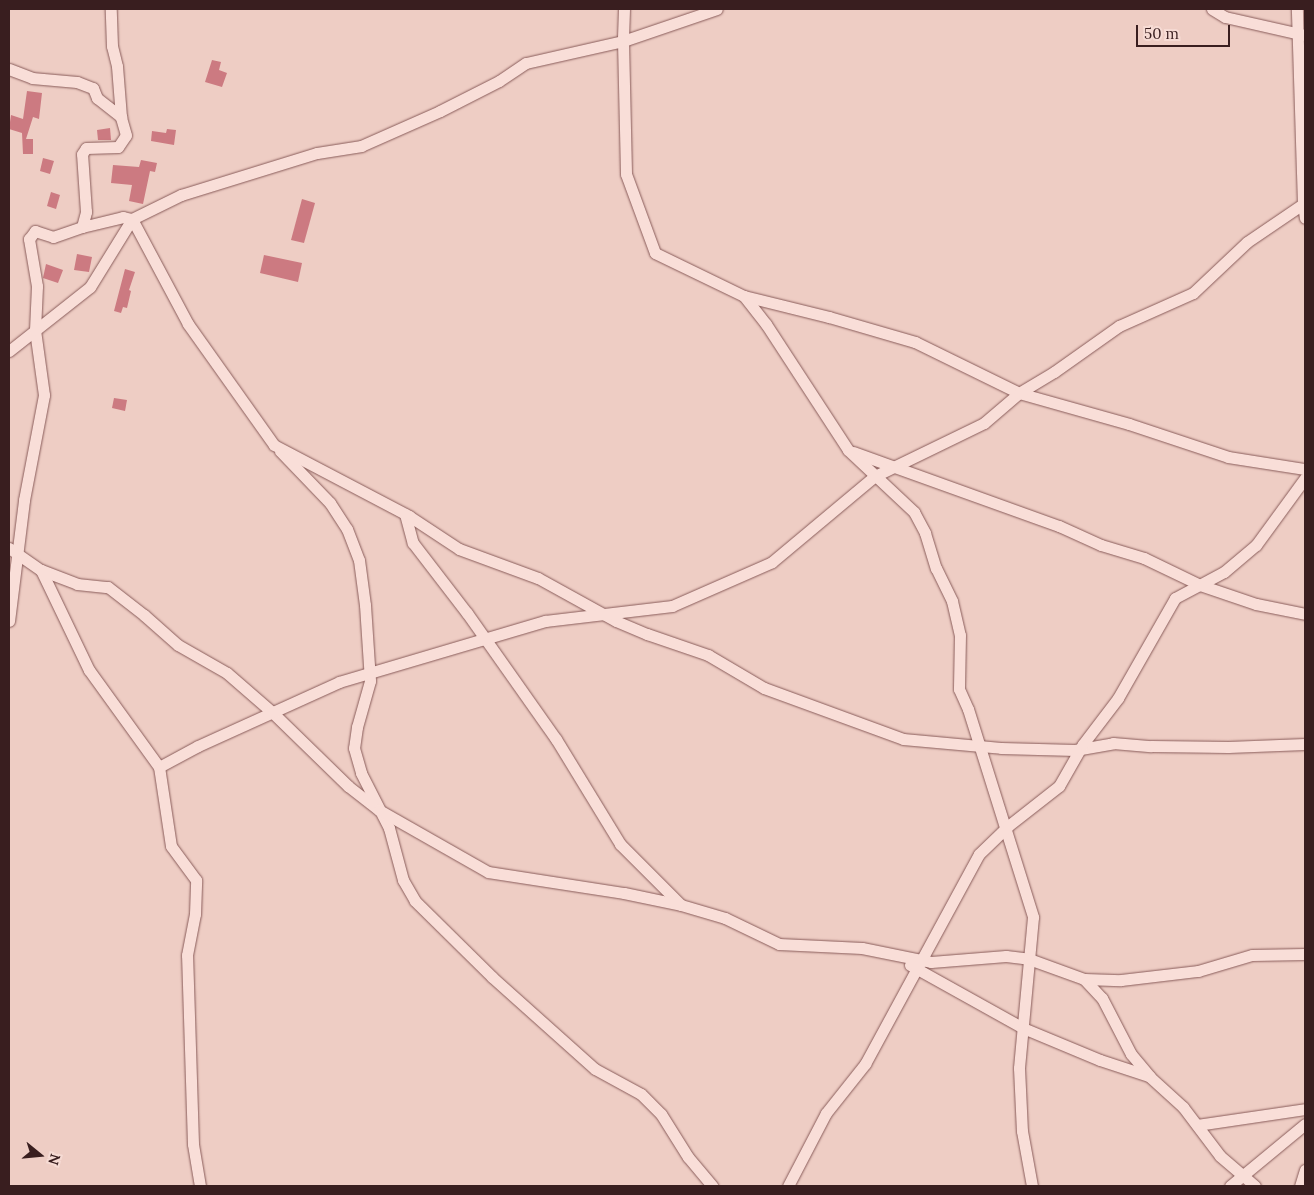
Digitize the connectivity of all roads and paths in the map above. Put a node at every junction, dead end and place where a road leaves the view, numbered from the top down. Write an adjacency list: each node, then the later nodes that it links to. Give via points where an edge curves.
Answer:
1 (111, 9): 9 (street)
2 (624, 9): 7 (street)
3 (717, 9): 7 (street)
4 (1212, 9): 6 (street, via 1225,18)
5 (1296, 9): 6 (street)
6 (1301, 34): 10 (street)
7 (623, 41): 12 (street, via 526,63 499,81 440,111 361,146 317,153 200,187); 14 (street, via 626,174 655,253)
8 (9, 69): 9 (street, via 32,78 77,82 93,88 97,98)
9 (121, 117): 13 (street, via 126,135 118,147 86,148 82,154 86,212)
10 (1304, 204): 11 (street); 17 (street, via 1247,242 1193,293 1119,326)
11 (1305, 218)
12 (132, 219): 13 (street, via 124,217); 15 (street, via 90,287); 18 (street, via 188,324)
13 (82, 227): 15 (street, via 53,237 34,231 29,238 37,286)
14 (744, 296): 17 (street, via 915,342); 19 (street, via 766,324)
15 (35, 330): 16 (street); 25 (street, via 44,395)
16 (9, 351)
17 (1019, 393): 20 (street, via 984,423); 21 (street, via 1129,424 1228,457)
18 (274, 445): 24 (street); 32 (street, via 330,503 347,530 359,560)
19 (848, 450): 20 (street); 22 (street)
20 (894, 467): 22 (street); 27 (street, via 1144,558)
21 (1305, 469)
22 (875, 476): 28 (street, via 772,562 672,606); 35 (street, via 914,512 952,601 960,635 959,689)
23 (1305, 478): 27 (street, via 1256,546 1224,572)
24 (405, 514): 28 (street, via 459,549 538,578); 31 (street, via 413,543)
25 (12, 551): 26 (street); 30 (street)
26 (41, 570): 33 (street, via 77,584 108,587 178,646 228,672); 37 (street, via 89,670)
27 (1200, 585): 29 (street, via 1256,604); 36 (street, via 1175,598 1118,698)
28 (604, 614): 31 (street, via 545,621); 35 (street, via 647,634 708,655 764,688 884,734 903,739)
29 (1305, 614)
30 (9, 622)
31 (485, 639): 32 (street); 40 (street, via 556,739 620,844)
32 (369, 673): 33 (street, via 339,682); 38 (street, via 370,681 354,748 361,773)
33 (273, 713): 37 (street); 38 (street, via 348,786)
34 (1305, 744): 36 (street, via 1228,747 1113,743)
35 (979, 746): 36 (street); 39 (street)
36 (1080, 749): 39 (street, via 1059,786)
37 (158, 767): 52 (street, via 171,846 196,880 195,914 187,955 193,1144)
38 (379, 810): 40 (street, via 488,872 624,893); 53 (street, via 389,828 403,880 415,901 492,978 595,1069 641,1094 661,1114)
39 (1005, 829): 42 (street, via 1033,917); 43 (street, via 979,854)
40 (681, 906): 43 (street, via 725,918 779,944 862,948 898,955)
41 (1305, 954): 44 (street, via 1252,955 1198,971 1121,980)
42 (1029, 959): 43 (street, via 1006,956); 44 (street); 45 (street)
43 (918, 964): 45 (street); 54 (street, via 865,1064 826,1113)
44 (1084, 979): 46 (street, via 1102,998 1131,1054)
45 (1023, 1028): 46 (street); 55 (street, via 1019,1068 1021,1122)
46 (1150, 1077): 49 (street, via 1183,1107)
47 (1305, 1109): 49 (street)
48 (1305, 1124): 51 (street)
49 (1197, 1125): 51 (street, via 1220,1156)
50 (1305, 1170): 58 (street)
51 (1243, 1178): 56 (street); 57 (street)
52 (200, 1186)
53 (712, 1186)
54 (788, 1186)
55 (1032, 1186)
56 (1230, 1186)
57 (1255, 1186)
58 (1300, 1186)

